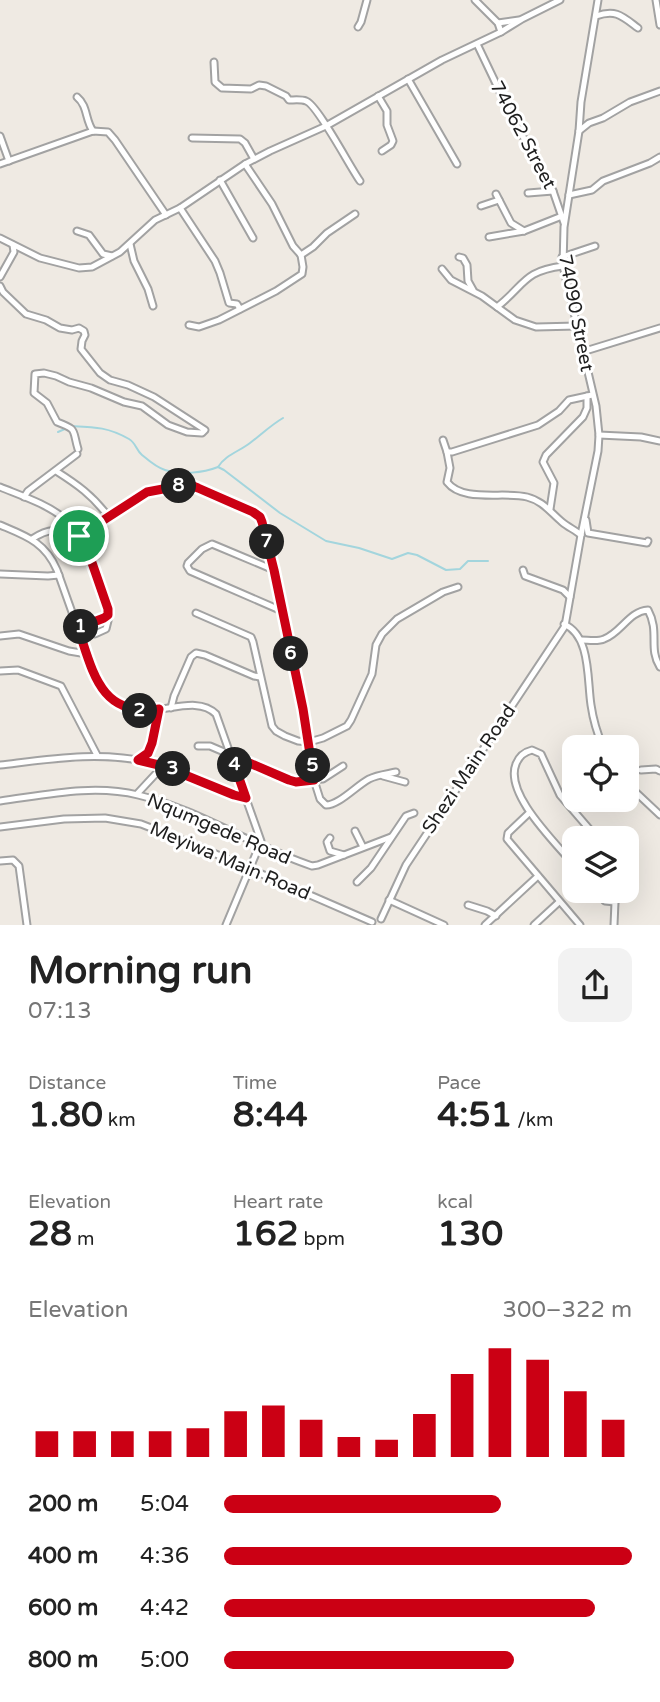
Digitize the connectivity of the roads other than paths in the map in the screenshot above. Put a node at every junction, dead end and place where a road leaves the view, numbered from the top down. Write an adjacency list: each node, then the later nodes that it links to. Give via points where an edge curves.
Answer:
1 (475, 0): 8 (street)
2 (560, 0): 7 (street)
3 (598, 0): 6 (street, 74090 Street)
4 (656, 0): 9 (street)
5 (367, 1): 10 (street)
6 (596, 16): 11 (street, via 621,15); 21 (street, 74090 Street)
7 (522, 19): 8 (street); 12 (street)
8 (498, 23): 12 (street)
9 (660, 25)
10 (358, 27)
11 (638, 28)
12 (500, 32): 13 (street)
13 (477, 44): 15 (street); 33 (street, 74062 Street)
14 (214, 62): 19 (street, via 218,86 251,89 259,85 289,100 304,100)
15 (408, 79): 17 (street); 30 (street)
16 (660, 91): 21 (street)
17 (379, 96): 19 (street); 24 (street, via 393,141)
18 (77, 97): 20 (street)
19 (326, 126): 26 (street); 32 (street)
20 (93, 131): 27 (street); 41 (street, via 111,135)
21 (579, 131): 35 (street, 74090 Street)
22 (0, 136): 27 (street)
23 (192, 138): 26 (street, via 240,139)
24 (383, 151)
25 (660, 157): 35 (street, via 592,190)
26 (254, 159): 29 (street)
27 (9, 161): 28 (street)
28 (0, 164)
29 (245, 164): 31 (street); 52 (street)
30 (457, 164)
31 (220, 180): 39 (street); 48 (street)
32 (360, 181)
33 (553, 191): 34 (street); 36 (street, 74062 Street)
34 (528, 193)
35 (569, 195): 38 (street, 74090 Street)
36 (558, 204): 38 (street); 42 (street, 74062 Street)
37 (481, 206): 45 (street, via 498,197 511,223)
38 (567, 207): 43 (street, 74090 Street)
39 (180, 208): 41 (street); 65 (street, via 215,261 229,303)
40 (355, 214): 52 (street)
41 (166, 215): 49 (street, via 148,225)
42 (562, 216): 43 (street, 74062 Street); 45 (street)
43 (564, 227): 55 (street, 74090 Street)
44 (78, 231): 53 (street, via 89,236 103,254)
45 (524, 231): 46 (street)
46 (489, 237)
47 (0, 238): 50 (street)
48 (253, 238)
49 (130, 244): 53 (street); 63 (street)
50 (13, 245): 53 (street, via 79,268 92,267); 58 (street, via 14,252)
51 (595, 246): 55 (street)
52 (302, 255): 65 (street, via 302,274)
53 (112, 256)
54 (461, 257): 62 (street)
55 (562, 257): 56 (street, 74090 Street)
56 (563, 267): 64 (street, via 547,268 529,277); 67 (street, 74090 Street)
57 (442, 270): 59 (street)
58 (0, 277)
59 (449, 278): 61 (street); 62 (street)
60 (0, 286): 75 (street, via 26,314 60,328 84,331 82,351 102,375 152,396 205,430 187,432 165,424 142,406 56,376 35,374 34,393 47,403 57,422 76,434 77,452)
61 (448, 287)
62 (475, 293): 64 (street)
63 (153, 306)
64 (497, 307): 67 (street, via 529,326)
65 (240, 309): 66 (street, via 199,327)
66 (189, 325)
67 (577, 326): 69 (street, 74090 Street)
68 (660, 328): 69 (street)
69 (582, 352): 70 (street, 74090 Street)
70 (589, 395): 71 (street, 74090 Street, via 596,406); 74 (street, via 569,400 538,425); 78 (street, via 583,417 543,462 554,483)
71 (599, 435): 73 (street); 80 (street, 74090 Street)
72 (443, 440): 74 (street)
73 (660, 441)
74 (447, 453): 78 (street, via 447,482 453,488 487,496 523,496)
75 (56, 471): 77 (street); 79 (street, via 83,489)
76 (0, 487): 77 (street)
77 (24, 497): 83 (street, via 52,510)
78 (550, 509): 82 (street)
79 (108, 516): 83 (street); 86 (street, via 151,490 193,486 256,514)
80 (585, 517): 82 (street, 74090 Street); 85 (street, via 589,533)
81 (0, 525): 84 (street)
82 (581, 535): 91 (street, 74090 Street)
83 (79, 536): 84 (street, via 50,530); 93 (street)
84 (32, 539): 89 (street, via 47,552)
85 (648, 541)
86 (274, 570): 92 (street); 92 (street, via 212,544 187,566)
87 (523, 570): 91 (street, via 525,576)
88 (0, 574): 89 (street)
89 (59, 575): 97 (street)
90 (458, 587): 108 (street, via 387,628 349,724)
91 (570, 597): 96 (street, 74090 Street)
92 (282, 611): 108 (street)
93 (108, 612): 97 (street); 98 (street, via 106,629)
94 (196, 614): 104 (street, via 251,637)
95 (658, 622): 100 (street, via 643,610 605,639); 102 (street)
96 (564, 624): 100 (street); 142 (street, Shezi Main Road, via 405,865)
97 (78, 628): 101 (street)
98 (95, 635)
99 (0, 636): 101 (street, via 19,634)
100 (581, 640): 107 (street)
101 (87, 654): 106 (street, via 98,684 110,698 127,708)
102 (660, 667)
103 (0, 671): 110 (street, via 18,670 61,685)
104 (260, 677): 105 (street, via 196,653); 108 (street, via 273,729 294,740)
105 (171, 708): 106 (street); 111 (street, via 200,705 214,711)
106 (159, 709): 112 (street, via 148,753)
107 (599, 735)
108 (309, 741): 120 (street)
109 (198, 746): 111 (street)
110 (97, 755): 112 (street); 113 (street)
111 (231, 755): 120 (street, via 289,780); 124 (street)
112 (138, 760): 114 (street)
113 (0, 765)
114 (163, 766): 122 (street); 124 (street)
115 (343, 766): 120 (street)
116 (641, 770): 117 (street)
117 (660, 771)
118 (396, 772): 119 (street)
119 (380, 776): 120 (street, via 329,805 322,803); 121 (street)
120 (314, 780)
121 (405, 782)
122 (137, 794): 125 (street, Nqumgede Road, via 80,791); 134 (street, Nqumgede Road)
123 (639, 795): 128 (street)
124 (246, 798): 134 (street)
125 (0, 800)
126 (414, 813): 132 (street, via 406,816)
127 (529, 813): 129 (street, via 514,776 523,753 532,750 541,754 560,795); 136 (street); 140 (street, via 506,837)
128 (660, 815)
129 (587, 826)
130 (0, 827): 139 (street, Meyiwa Main Road, via 64,819 129,821)
131 (355, 831): 135 (street)
132 (391, 837): 135 (street, Nqumgede Road); 141 (street)
133 (330, 838): 137 (street, via 330,851)
134 (260, 844): 137 (street, Nqumgede Road, via 312,866); 139 (street)
135 (363, 847): 137 (street, Nqumgede Road)
136 (562, 851)
137 (344, 855)
138 (0, 861): 149 (street, via 13,860 19,866)
139 (250, 869): 148 (street, Meyiwa Main Road); 150 (street)
140 (538, 876): 143 (street); 146 (street)
141 (357, 882)
142 (389, 900): 147 (street, Shezi Main Road); 151 (street)
143 (559, 902): 153 (street); 154 (street)
144 (615, 903): 155 (street)
145 (468, 905): 146 (street)
146 (496, 916): 152 (street)
147 (382, 922): 148 (street, Shezi Main Road, via 376,918)
148 (372, 924)
149 (27, 925)
150 (226, 925)
151 (444, 925)
152 (485, 925)
153 (534, 925)
154 (580, 925)
155 (614, 925)

